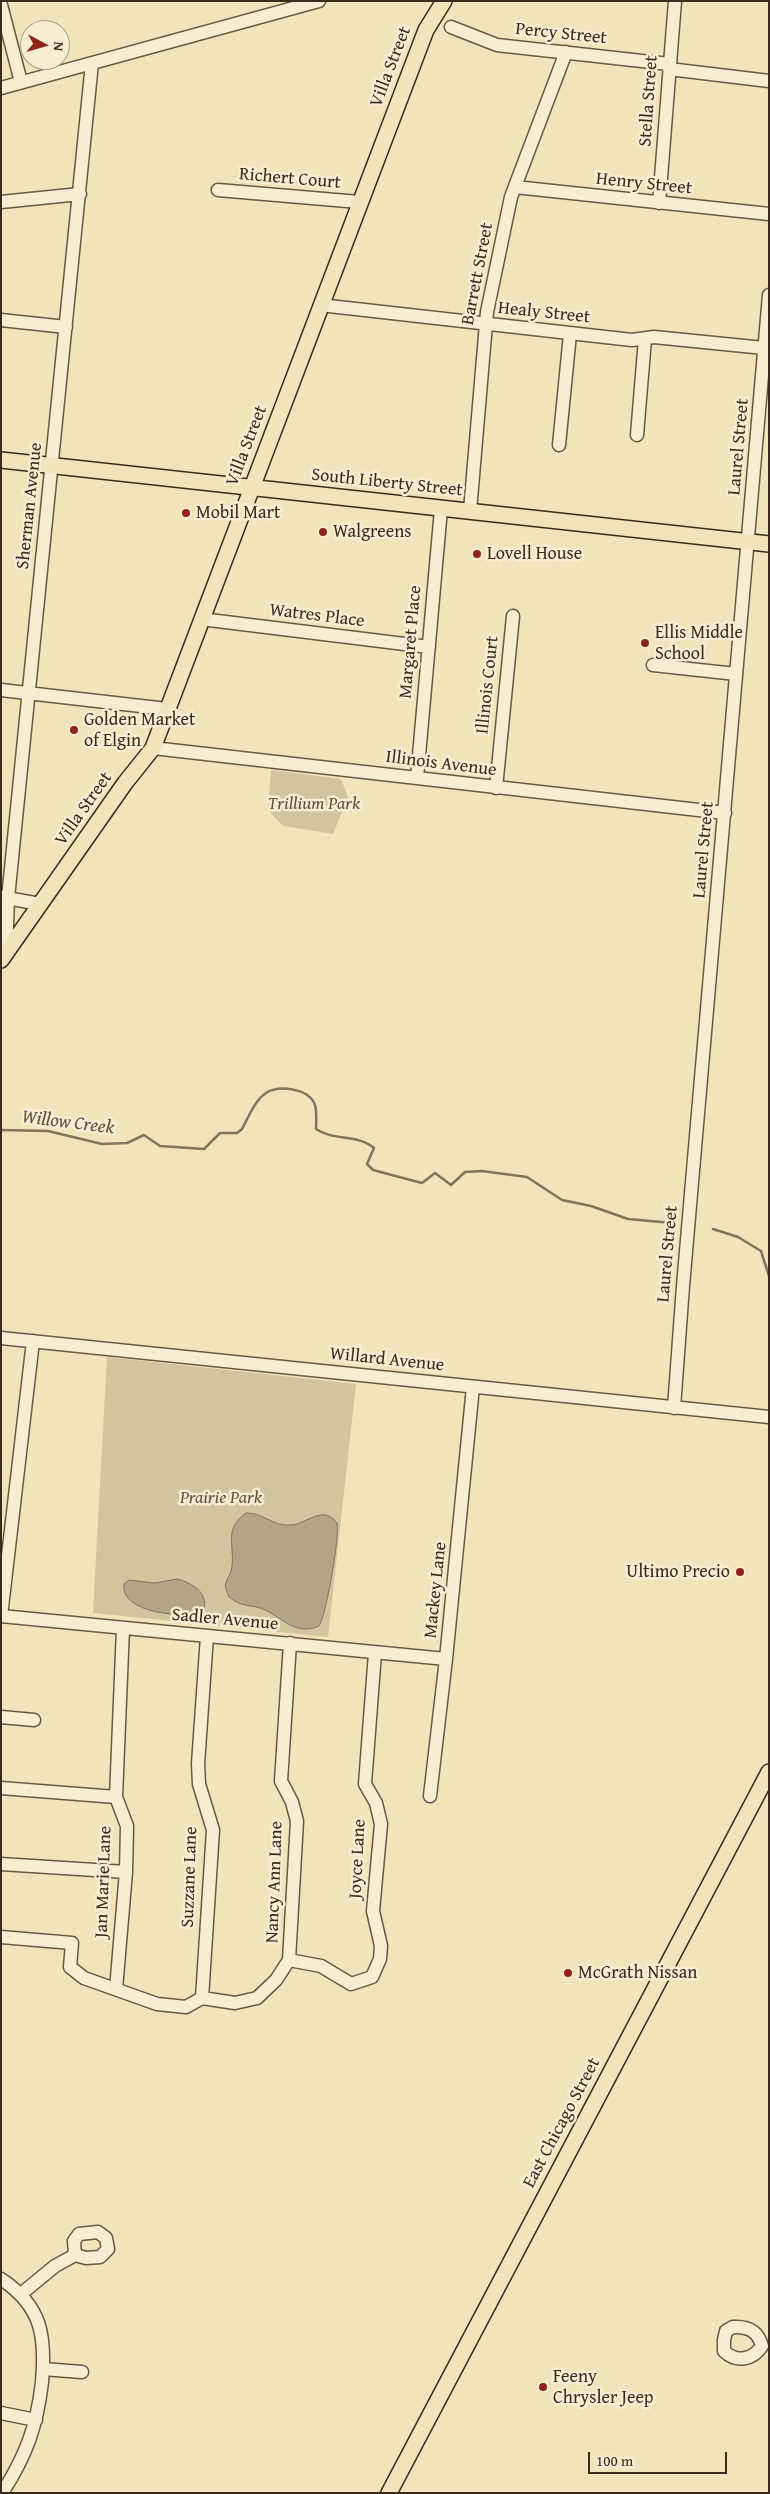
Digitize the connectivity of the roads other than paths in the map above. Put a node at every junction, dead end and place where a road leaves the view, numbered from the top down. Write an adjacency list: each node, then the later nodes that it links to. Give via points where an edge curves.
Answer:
1 (319, 1): 5 (street)
2 (444, 1): 17 (main road, Villa Street, via 426,30)
3 (675, 1): 9 (street, Stella Street)
4 (1, 5): 11 (street)
5 (286, 5): 8 (street)
6 (451, 27): 7 (street, Percy Street, via 497,45)
7 (566, 52): 9 (street, Percy Street); 13 (street, Barrett Street)
8 (92, 63): 11 (street); 15 (street, Sherman Avenue)
9 (669, 66): 10 (street, Percy Street); 18 (street, Stella Street)
10 (769, 81)
11 (21, 82): 12 (street)
12 (1, 88)
13 (515, 187): 18 (street, Henry Street); 23 (street, Barrett Street)
14 (218, 190): 17 (street, Richert Court)
15 (80, 194): 16 (street); 24 (street, Sherman Avenue)
16 (1, 202)
17 (359, 202): 21 (main road, Villa Street)
18 (659, 203): 19 (street, Henry Street)
19 (769, 214)
20 (769, 295): 27 (street, Laurel Street)
21 (320, 305): 23 (street, Healy Street); 33 (main road, Villa Street)
22 (1, 320): 24 (street)
23 (485, 324): 25 (street, Healy Street); 35 (street, Barrett Street)
24 (66, 327): 32 (street, Sherman Avenue)
25 (570, 334): 26 (street, Healy Street); 30 (street)
26 (645, 339): 27 (street, Healy Street, via 654,337); 29 (street)
27 (764, 348): 28 (street, Laurel Street)
28 (764, 420): 36 (street, Laurel Street)
29 (637, 435)
30 (559, 445)
31 (1, 460): 32 (main road, South Liberty Street)
32 (52, 465): 33 (main road, South Liberty Street); 44 (street, Sherman Avenue)
33 (252, 487): 34 (main road, South Liberty Street); 39 (main road, Villa Street)
34 (441, 508): 35 (main road, South Liberty Street); 40 (street, Margaret Place)
35 (470, 511): 36 (main road, South Liberty Street)
36 (748, 542): 37 (main road, South Liberty Street); 42 (street, Laurel Street)
37 (769, 544)
38 (513, 616): 48 (street, Illinois Court)
39 (201, 619): 40 (street, Watres Place); 45 (main road, Villa Street)
40 (429, 647): 47 (street, Margaret Place)
41 (653, 665): 42 (street)
42 (736, 674): 49 (street, Laurel Street)
43 (1, 690): 44 (street)
44 (29, 693): 45 (street); 50 (street, Sherman Avenue)
45 (167, 709): 46 (main road, Villa Street)
46 (153, 748): 47 (street, Illinois Avenue); 51 (main road, Villa Street)
47 (417, 778): 48 (street, Illinois Avenue)
48 (496, 788): 49 (street, Illinois Avenue)
49 (725, 813): 56 (street, Laurel Street)
50 (4, 898): 51 (street); 52 (street, Sherman Avenue)
51 (40, 904): 52 (main road, Villa Street)
52 (4, 956)
53 (1, 1338): 54 (street, Willard Avenue)
54 (33, 1341): 55 (street, Willard Avenue); 58 (street)
55 (473, 1387): 56 (street, Willard Avenue); 63 (street, Mackey Lane)
56 (674, 1408): 57 (street, Willard Avenue)
57 (769, 1417)
58 (1, 1616): 59 (street, Sadler Avenue)
59 (123, 1628): 60 (street, Sadler Avenue); 69 (street, Jan Marie Lane)
60 (207, 1636): 61 (street, Sadler Avenue); 75 (street, Suzzane Lane, via 198,1764 199,1784 213,1830)
61 (290, 1643): 62 (street, Sadler Avenue); 73 (street, Nancy Ann Lane, via 281,1781 292,1802 296,1822)
62 (375, 1653): 63 (street, Sadler Avenue); 73 (street, Joyce Lane, via 365,1784 376,1803 381,1824 373,1911 381,1946 380,1959 372,1977 351,1984 321,1966)
63 (446, 1659): 68 (street, Mackey Lane)
64 (1, 1717): 65 (street)
65 (34, 1720)
66 (769, 1772): 84 (main road, East Chicago Street)
67 (1, 1788): 69 (street)
68 (430, 1796)
69 (116, 1797): 71 (street, Jan Marie Lane, via 128,1826)
70 (1, 1864): 71 (street)
71 (126, 1872): 74 (street, Jan Marie Lane)
72 (1, 1937): 74 (street, via 72,1943 70,1967 84,1978)
73 (289, 1960): 75 (street, Nancy Ann Lane, via 276,1980 258,1998 235,2003)
74 (116, 1988): 75 (street, via 157,2004 186,2007)
75 (202, 1998)
76 (75, 2255): 78 (street, via 55,2266)
77 (1, 2279): 78 (street)
78 (21, 2294): 79 (street, via 39,2324 44,2350)
79 (43, 2369): 80 (street); 82 (street)
80 (82, 2372)
81 (1, 2413): 82 (street)
82 (36, 2420): 83 (street, via 31,2441)
83 (7, 2491)
84 (389, 2493)

